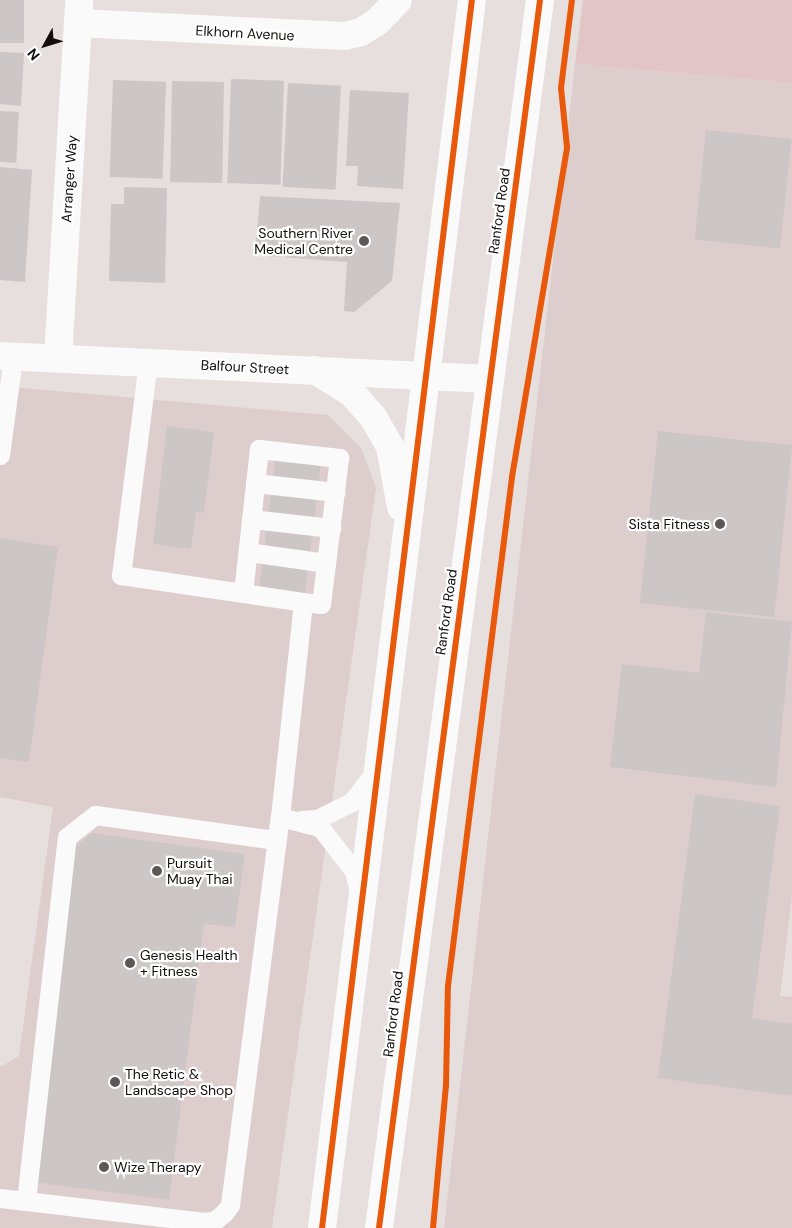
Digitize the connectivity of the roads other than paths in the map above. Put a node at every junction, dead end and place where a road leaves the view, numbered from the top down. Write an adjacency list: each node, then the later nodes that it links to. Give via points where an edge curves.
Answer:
1 (398, 0): 4 (main road, Elkhorn Avenue, via 377,22 345,36)
2 (472, 0): 9 (main road)
3 (540, 0): 10 (main road, Ranford Road)
4 (78, 12): 6 (main road, Arranger Way)
5 (6, 357): 6 (main road, Balfour Street); 11 (lane)
6 (58, 358): 7 (main road, Balfour Street)
7 (148, 362): 8 (main road, Balfour Street); 19 (lane, via 121,574)
8 (315, 370): 9 (main road, Balfour Street); 16 (main road, via 352,393 373,416 390,448)
9 (425, 376): 10 (main road, Balfour Street); 16 (main road)
10 (490, 379): 29 (main road, Ranford Road)
11 (0, 455)
12 (256, 483): 13 (lane); 13 (lane, via 260,449 339,458); 14 (lane)
13 (335, 492): 15 (lane)
14 (251, 519): 15 (lane); 17 (lane)
15 (331, 528): 18 (lane)
16 (406, 533): 21 (main road)
17 (248, 552): 18 (lane); 19 (lane)
18 (326, 563): 20 (lane, via 322,604)
19 (243, 593): 20 (lane)
20 (303, 602): 22 (lane)
21 (378, 767): 23 (lane, via 352,802 317,819); 25 (main road)
22 (280, 817): 23 (lane); 24 (lane)
23 (299, 820): 25 (lane, via 320,827 339,848 354,871)
24 (275, 840): 27 (lane, via 230,1205 224,1214 214,1221 203,1222); 27 (lane, via 95,816 68,837)
25 (361, 900): 28 (main road)
26 (0, 1198): 27 (lane)
27 (26, 1201)
28 (322, 1228)
29 (379, 1228)

